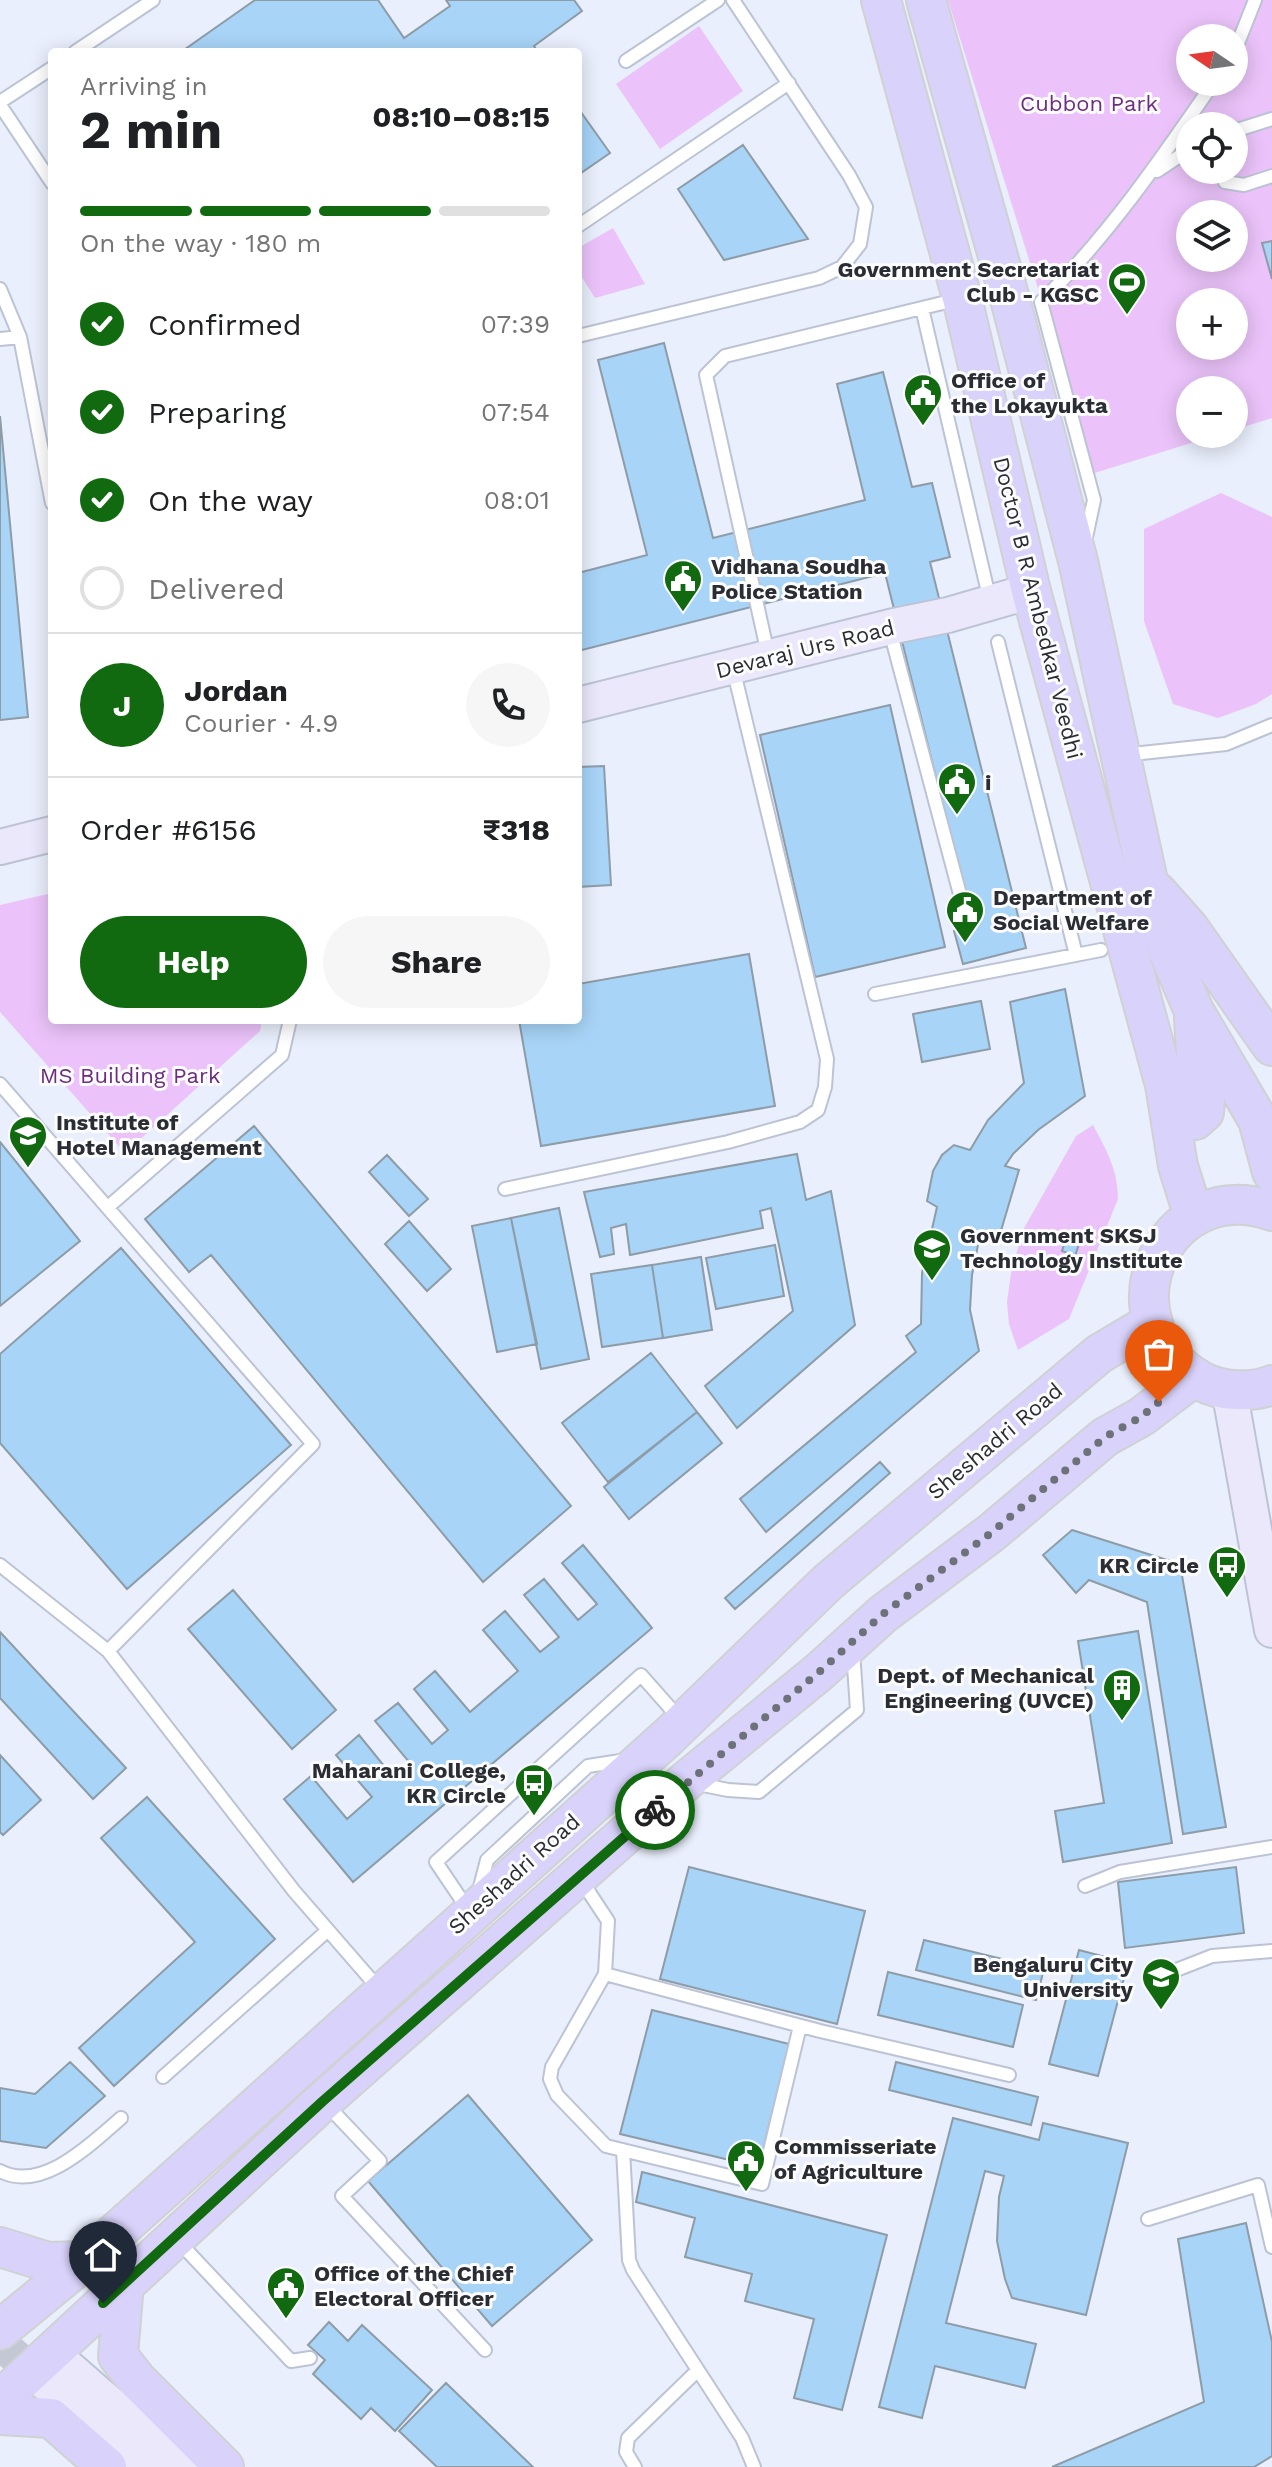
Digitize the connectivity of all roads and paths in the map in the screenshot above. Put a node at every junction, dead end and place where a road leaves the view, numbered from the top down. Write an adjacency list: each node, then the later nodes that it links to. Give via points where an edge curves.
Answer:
1 (153, 0): 8 (lane)
2 (718, 0): 9 (lane)
3 (733, 0): 11 (lane)
4 (881, 0): 23 (main road, Doctor B R Ambedkar Veedhi)
5 (926, 0): 24 (main road, Doctor B R Ambedkar Veedhi)
6 (1255, 0): 7 (lane)
7 (1245, 24)
8 (81, 48)
9 (626, 61)
10 (48, 71): 13 (lane)
11 (789, 83): 21 (lane); 27 (lane, via 866,207 860,244 842,267 819,278)
12 (1205, 96): 17 (lane)
13 (0, 104): 19 (lane)
14 (1272, 119): 15 (lane)
15 (1248, 127)
16 (1176, 158): 17 (lane)
17 (1151, 175): 26 (lane, via 1074,271 1041,302)
18 (1272, 176): 20 (lane)
19 (48, 177)
20 (1248, 184)
21 (582, 223)
22 (0, 289): 28 (lane)
23 (962, 298): 25 (lane); 33 (main road, Doctor B R Ambedkar Veedhi)
24 (1010, 299): 26 (lane, via 1035,314); 32 (main road, Doctor B R Ambedkar Veedhi)
25 (922, 308): 34 (lane); 37 (lane, via 725,356 706,375)
26 (1049, 331): 32 (lane, via 1094,500)
27 (582, 335)
28 (20, 337): 29 (lane); 30 (lane)
29 (0, 339)
30 (46, 441): 31 (lane)
31 (48, 462)
32 (1078, 561): 41 (main road, Doctor B R Ambedkar Veedhi)
33 (1031, 591): 34 (street, Devaraj Urs Road); 53 (main road, Doctor B R Ambedkar Veedhi)
34 (991, 602): 35 (street, Devaraj Urs Road)
35 (889, 627): 37 (street, Devaraj Urs Road); 45 (lane)
36 (998, 642): 47 (lane)
37 (769, 659): 38 (street, Devaraj Urs Road)
38 (733, 668): 39 (street, Devaraj Urs Road); 55 (lane, via 827,1059 818,1110 800,1122 728,1142)
39 (582, 704)
40 (1272, 725): 41 (lane, via 1226,744)
41 (1120, 755): 44 (main road, Doctor B R Ambedkar Veedhi)
42 (48, 835): 43 (street)
43 (0, 847)
44 (1148, 881): 49 (main road, Doctor B R Ambedkar Veedhi, via 1169,953); 51 (main road, via 1189,928)
45 (962, 902)
46 (1101, 950): 47 (lane)
47 (1076, 955): 48 (lane)
48 (875, 994)
49 (1194, 1011): 53 (main road, via 1204,1112 1195,1120 1179,1109); 54 (main road, Doctor B R Ambedkar Veedhi, via 1258,1120)
50 (289, 1024): 56 (lane, via 282,1055)
51 (1272, 1046)
52 (0, 1084): 56 (lane)
53 (1165, 1085): 58 (main road, Doctor B R Ambedkar Veedhi, via 1178,1166)
54 (1272, 1172)
55 (505, 1189)
56 (108, 1207): 65 (lane, via 313,1444)
57 (1272, 1211): 58 (main road, via 1224,1206)
58 (1194, 1217): 59 (main road, via 1170,1238 1153,1265 1147,1294)
59 (1151, 1323): 60 (main road, via 1163,1350 1183,1371); 66 (main road, Sheshadri Road, via 1099,1354 828,1582)
60 (1211, 1383): 61 (main road); 63 (street); 64 (main road, Sheshadri Road, via 1105,1437)
61 (1271, 1393)
62 (0, 1565): 65 (lane)
63 (1272, 1630)
64 (851, 1643): 67 (main road, Sheshadri Road); 67 (lane, via 857,1710 759,1792)
65 (108, 1651): 72 (lane)
66 (683, 1722): 71 (main road, Sheshadri Road); 71 (lane, via 641,1675 436,1862)
67 (686, 1781): 69 (main road, Sheshadri Road)
68 (1272, 1847): 70 (lane, via 1120,1872)
69 (579, 1878): 74 (lane, via 608,1921); 80 (main road, Sheshadri Road)
70 (1085, 1886)
71 (472, 1911): 76 (main road, Sheshadri Road)
72 (328, 1930): 76 (lane); 79 (lane)
73 (1272, 1951): 75 (lane, via 1212,1956)
74 (605, 1974): 77 (lane); 82 (lane, via 550,2079 572,2113 606,2146)
75 (1166, 1974)
76 (382, 1993): 88 (main road, Sheshadri Road)
77 (800, 2026): 78 (lane); 82 (lane, via 762,2184)
78 (1009, 2075)
79 (163, 2077)
80 (323, 2101): 85 (main road, Sheshadri Road); 91 (lane, via 380,2161 342,2196)
81 (121, 2118): 83 (lane, via 74,2159 34,2176 12,2177)
82 (623, 2150): 93 (lane, via 629,2260)
83 (0, 2171)
84 (1148, 2219): 87 (lane, via 1258,2185)
85 (175, 2237): 89 (main road, Sheshadri Road); 92 (lane, via 291,2361)
86 (0, 2247): 88 (main road, via 48,2262)
87 (1272, 2247)
88 (84, 2261): 90 (main road, Sheshadri Road)
89 (124, 2283): 94 (main road, Sheshadri Road); 99 (main road, via 118,2356)
90 (0, 2330)
91 (485, 2350)
92 (310, 2358)
93 (698, 2370): 100 (lane, via 628,2438 626,2452); 101 (lane, via 742,2438)
94 (0, 2400)
95 (0, 2415): 96 (main road, via 51,2418)
96 (107, 2467)
97 (142, 2467): 98 (street, via 54,2373)
98 (182, 2467)
99 (224, 2467)
100 (635, 2467)
101 (754, 2467)

